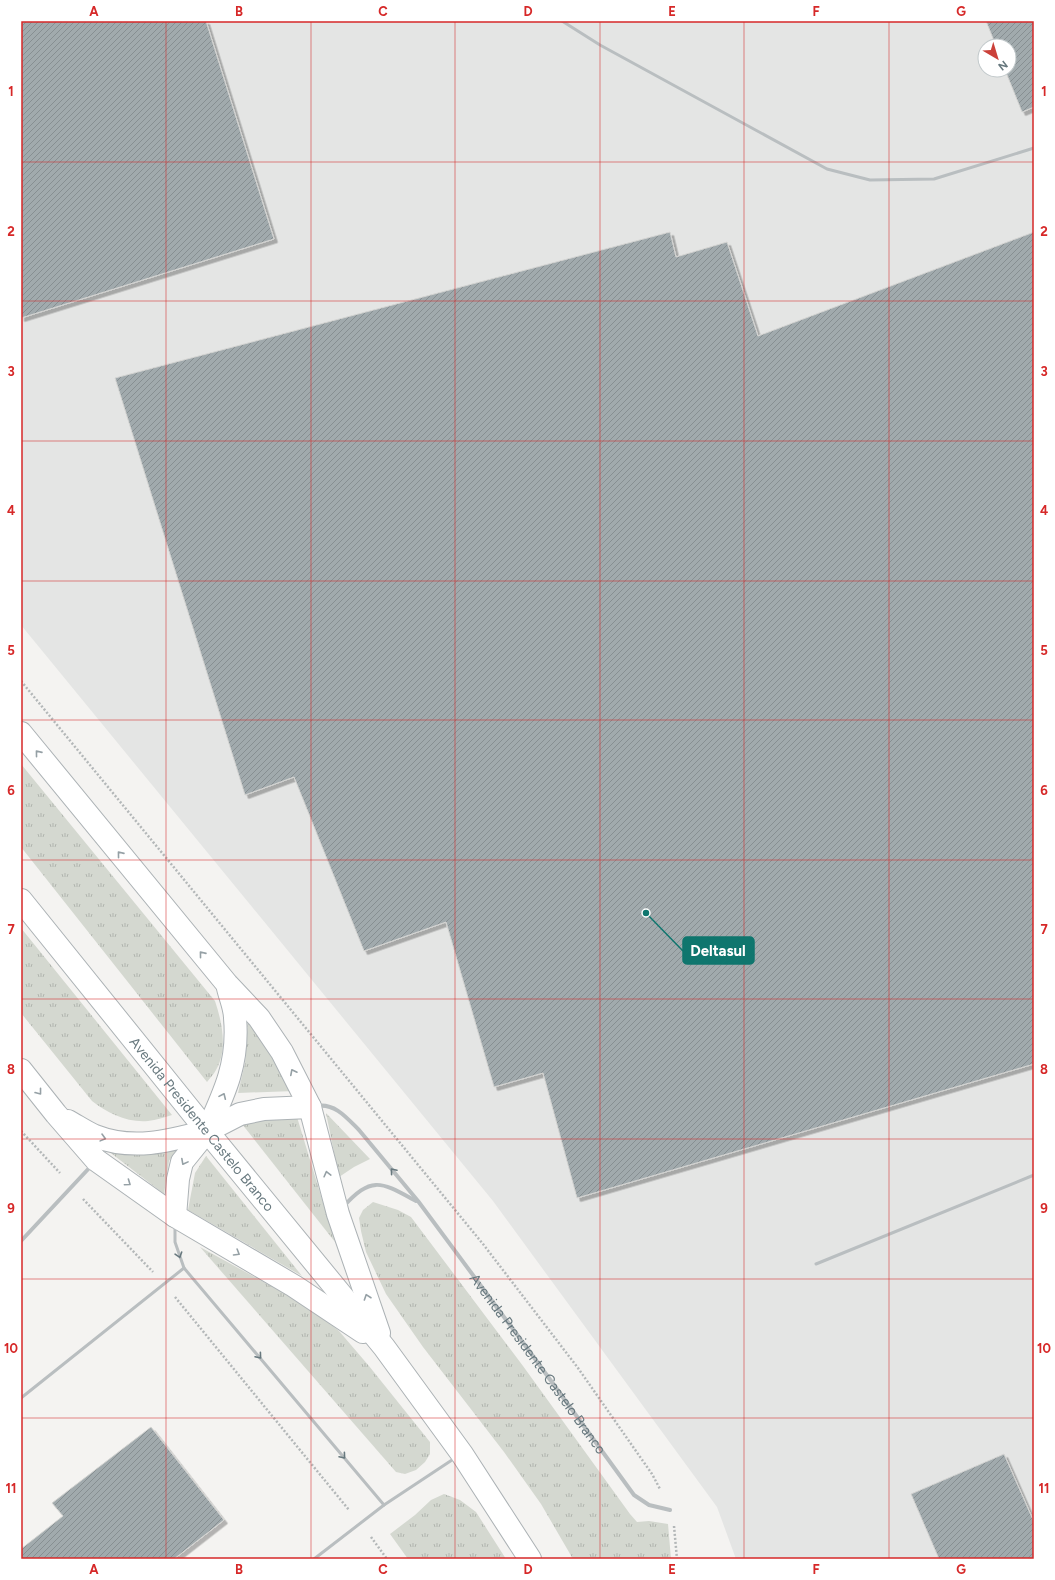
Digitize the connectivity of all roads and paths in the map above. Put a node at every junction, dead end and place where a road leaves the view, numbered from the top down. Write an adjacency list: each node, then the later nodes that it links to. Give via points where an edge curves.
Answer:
1 (562, 21): 2 (lane, via 600,45 827,169 870,180 934,179)
2 (1034, 148)
3 (21, 681): 26 (path, via 483,1244 578,1368 652,1474)
4 (21, 733): 6 (main road, Avenida Presidente Castelo Branco, one-way to 4)
5 (21, 900): 11 (main road, Avenida Presidente Castelo Branco)
6 (227, 984): 8 (main road, Avenida Presidente Castelo Branco, one-way to 6, via 282,1052 259,1018); 11 (main road, one-way to 6, via 226,1090 234,1060 235,1017)
7 (21, 1070): 9 (main road, Avenida Presidente Castelo Branco, one-way to 9)
8 (310, 1107): 11 (main road, via 264,1109 240,1114); 15 (street, Avenida Presidente Castelo Branco, one-way to 8, via 359,1130 338,1111 330,1107); 16 (main road, Avenida Presidente Castelo Branco, one-way to 8)
9 (56, 1114): 11 (main road, one-way to 11, via 95,1136 126,1144 161,1142); 12 (main road, Avenida Presidente Castelo Branco)
10 (21, 1131): 14 (path)
11 (207, 1131): 17 (main road, one-way to 17, via 182,1162); 22 (main road, Avenida Presidente Castelo Branco)
12 (96, 1160): 14 (street); 17 (main road, Avenida Presidente Castelo Branco, one-way to 17)
13 (1034, 1176): 19 (lane)
14 (72, 1187): 18 (street); 21 (path)
15 (418, 1201): 16 (street, Avenida Presidente Castelo Branco, via 392,1188 366,1186 356,1193); 26 (street, Avenida Presidente Castelo Branco, via 634,1495 649,1505)
16 (338, 1214): 22 (main road, Avenida Presidente Castelo Branco, one-way to 16)
17 (175, 1216): 20 (lane, one-way to 20, via 175,1242); 22 (main road, Avenida Presidente Castelo Branco, one-way to 22, via 294,1286)
18 (21, 1241)
19 (816, 1264)
20 (184, 1268): 21 (lane); 25 (lane, one-way to 25)
21 (164, 1284): 23 (lane); 27 (path)
22 (384, 1347): 24 (main road, Avenida Presidente Castelo Branco)
23 (21, 1398)
24 (462, 1454): 25 (lane); 30 (main road, Avenida Presidente Castelo Branco)
25 (384, 1505): 27 (lane)
26 (670, 1510): 31 (path, via 674,1523)
27 (360, 1523): 28 (lane); 29 (path)
28 (314, 1559)
29 (387, 1559)
30 (530, 1559)
31 (677, 1559)

